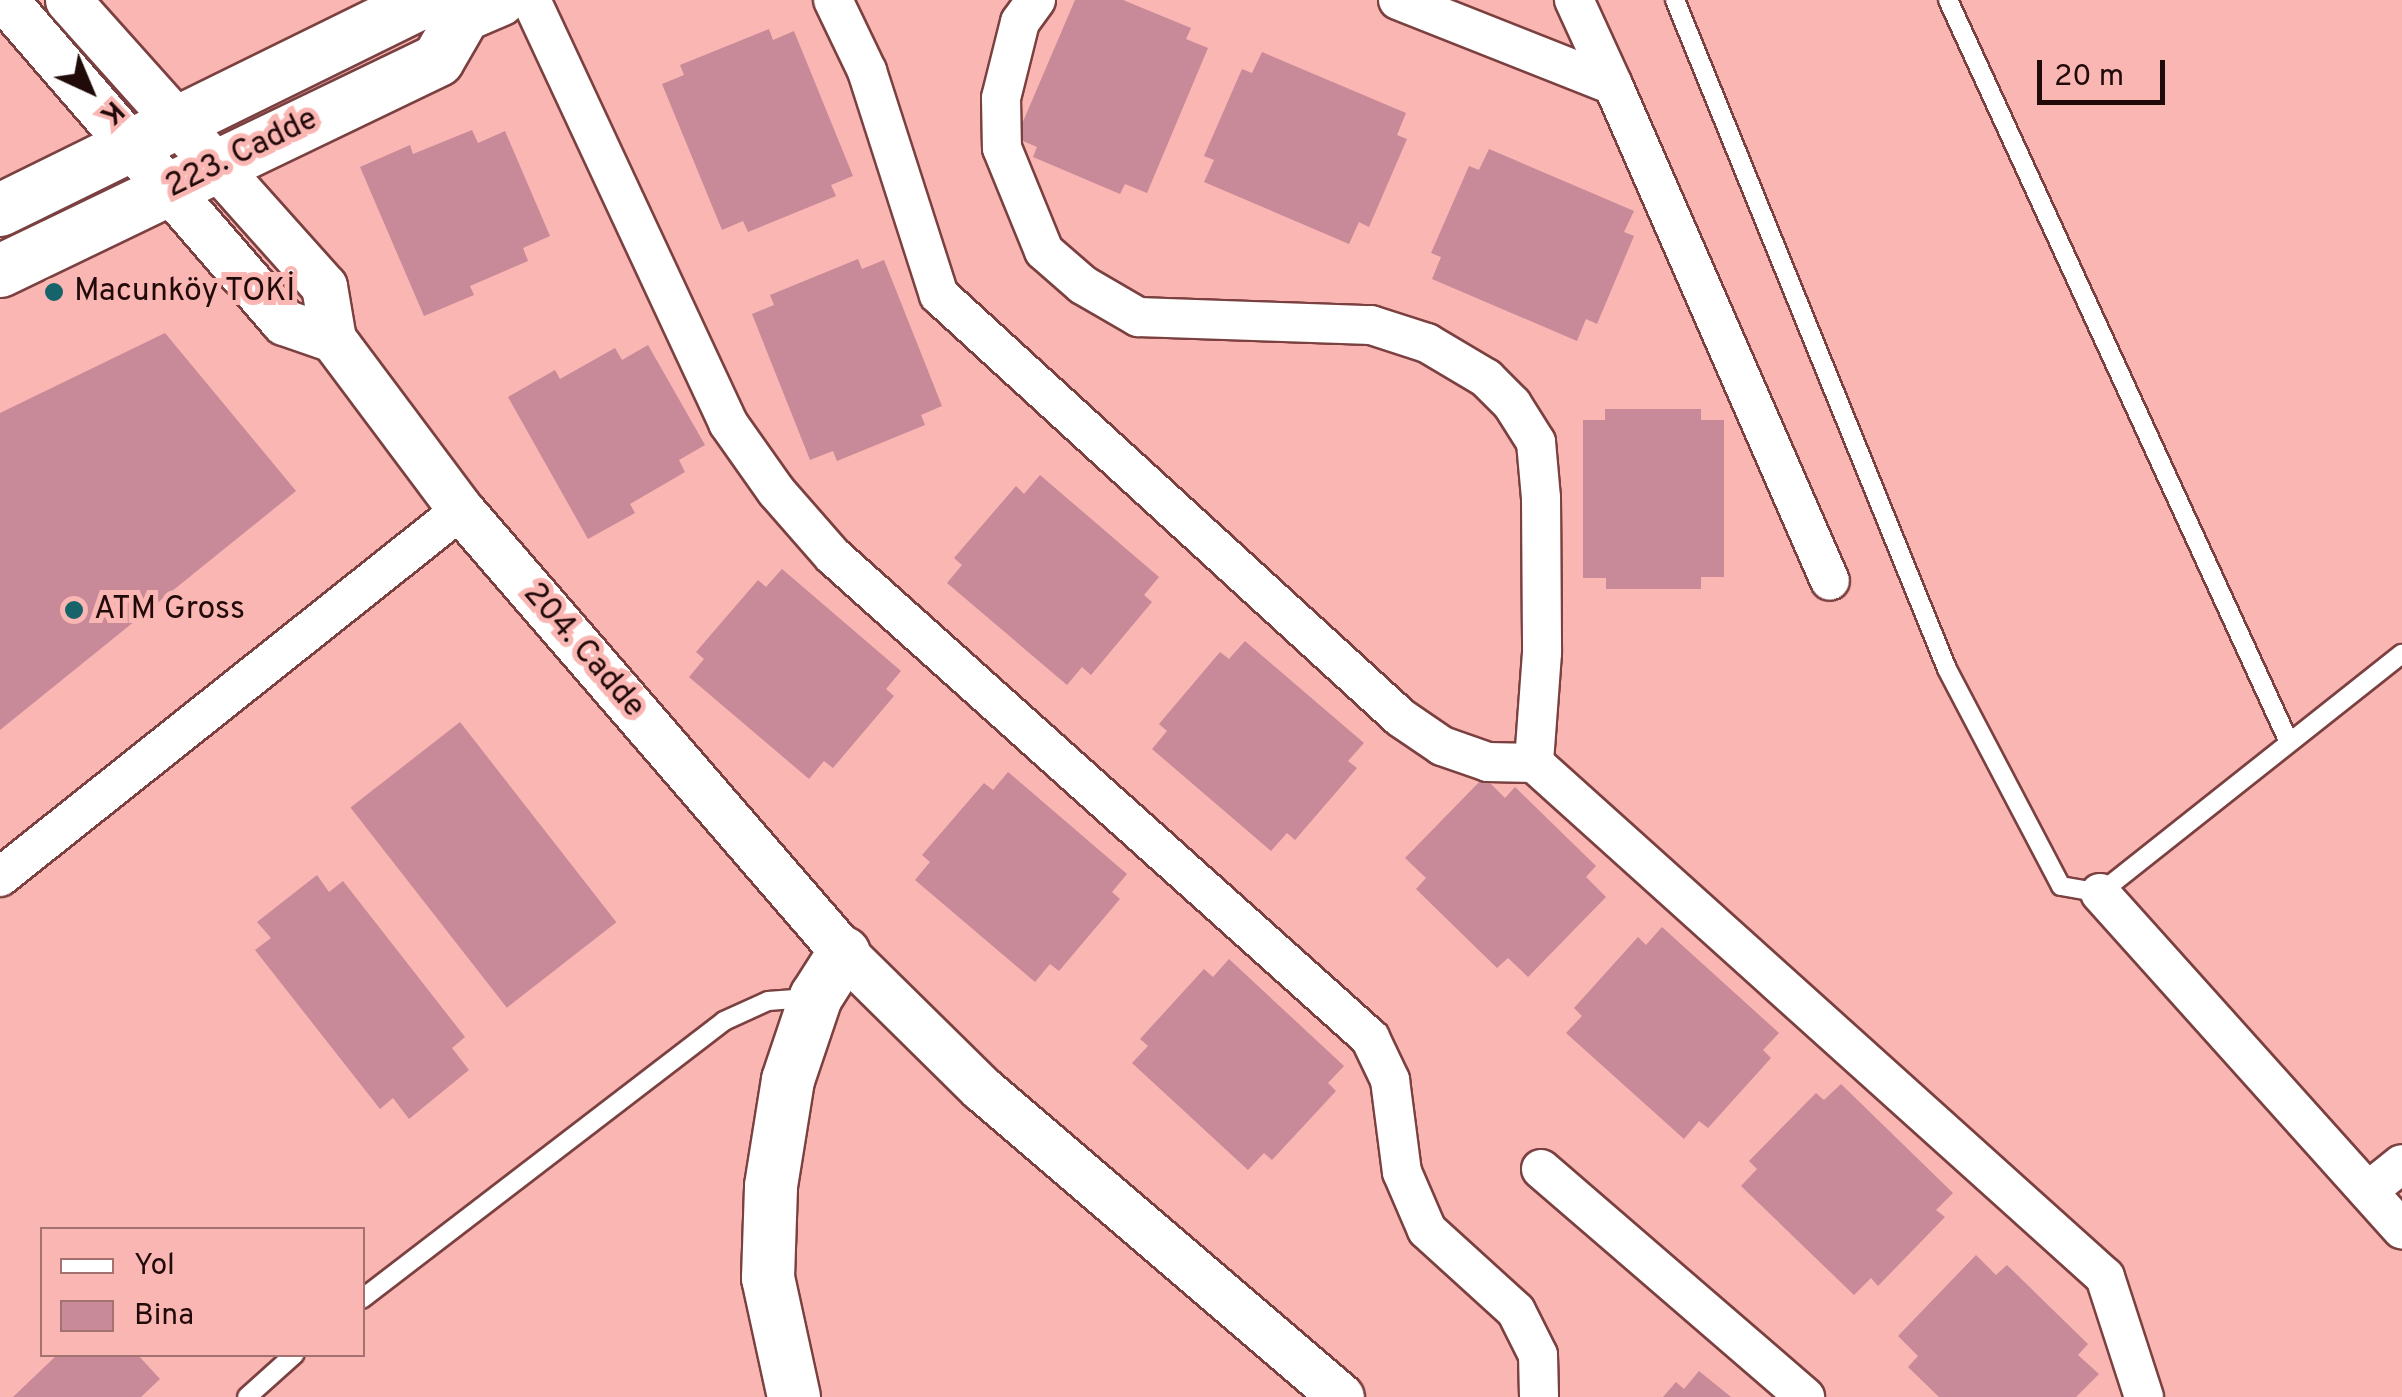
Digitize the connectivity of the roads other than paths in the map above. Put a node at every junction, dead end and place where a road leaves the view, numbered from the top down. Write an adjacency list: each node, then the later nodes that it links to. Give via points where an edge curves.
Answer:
1 (6, 0): 13 (street)
2 (68, 0): 12 (street, 204. Cadde)
3 (531, 0): 37 (street, via 728,422 766,477 833,556 1370,1038 1390,1080 1402,1172 1427,1230 1516,1311 1538,1355)
4 (833, 0): 23 (street, via 867,71 939,295 1401,718 1442,746 1488,762)
5 (1036, 0): 23 (street, via 1020,22 1001,98 1002,148 1044,252 1138,317 1371,326 1427,343 1486,378 1512,404 1536,442 1541,498 1542,653)
6 (1398, 0): 11 (street)
7 (1574, 0): 11 (street)
8 (1675, 0): 25 (lane, via 1946,669 2062,886)
9 (1948, 0): 22 (lane)
10 (482, 8): 12 (main road, 223. Cadde, via 425,1); 14 (main road, 223. Cadde, via 438,60)
11 (1613, 85): 20 (street)
12 (178, 123): 13 (main road, 223. Cadde); 14 (street, 204. Cadde)
13 (132, 146): 15 (street); 16 (main road, 223. Cadde)
14 (217, 168): 15 (main road, 223. Cadde); 18 (street, 204. Cadde, via 324,286)
15 (169, 189): 17 (main road, 223. Cadde); 18 (street, via 284,322)
16 (0, 210)
17 (0, 271)
18 (333, 339): 19 (street, 204. Cadde)
19 (461, 510): 24 (street); 26 (street, 204. Cadde)
20 (1830, 581)
21 (2402, 654): 22 (lane)
22 (2289, 742): 25 (lane)
23 (1534, 763): 39 (street, via 2105,1276)
24 (0, 877)
25 (2100, 893): 30 (street)
26 (844, 953): 27 (main road); 36 (street, 204. Cadde, via 981,1088)
27 (816, 997): 32 (lane, via 768,1001 724,1022); 35 (main road, via 788,1080 771,1186 768,1278)
28 (2402, 1164): 30 (street)
29 (1540, 1170): 38 (street)
30 (2368, 1192): 31 (street)
31 (2402, 1229)
32 (365, 1297)
33 (292, 1357): 34 (lane)
34 (246, 1397)
35 (794, 1397)
36 (1341, 1397)
37 (1538, 1397)
38 (1805, 1397)
39 (2144, 1397)

